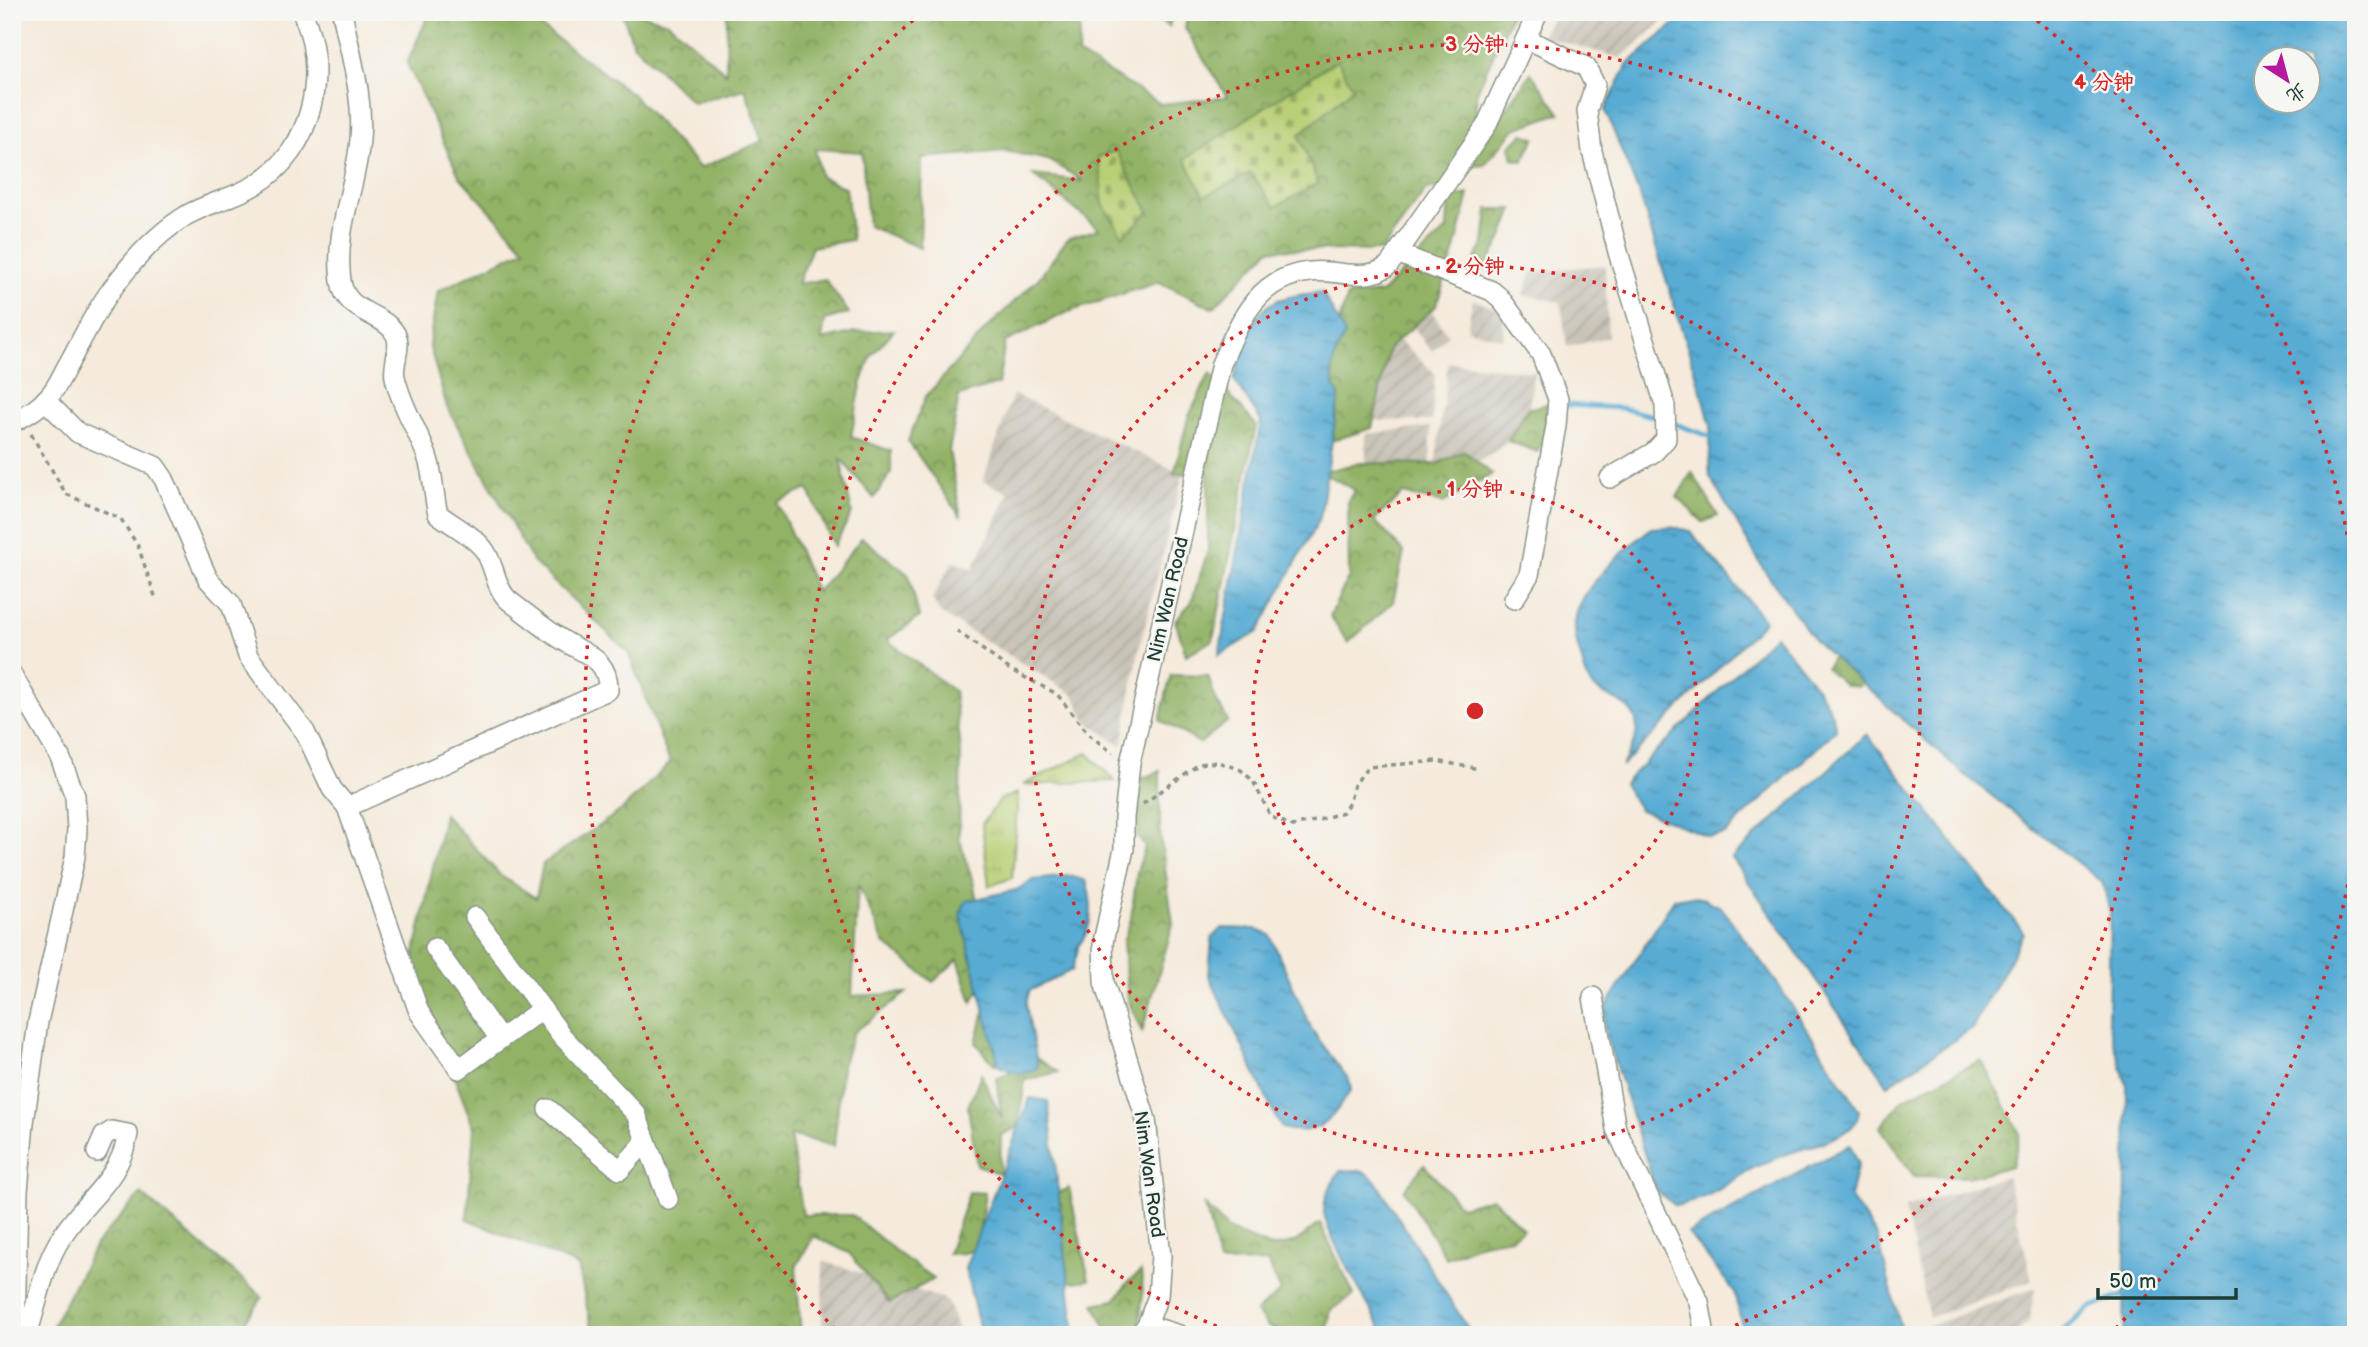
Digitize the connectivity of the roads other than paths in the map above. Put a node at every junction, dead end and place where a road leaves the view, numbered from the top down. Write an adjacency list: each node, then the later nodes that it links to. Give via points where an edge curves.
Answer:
1 (302, 12): 6 (street, via 316,61 315,93 294,148 256,184 188,215 144,252 104,301)
2 (1538, 12): 4 (street, Nim Wan Road)
3 (341, 14): 11 (street, via 361,108 360,141 340,234 341,284 348,300 390,327 397,337 394,374 427,457 438,514 482,547 507,600 586,651 609,678 608,690)
4 (1527, 39): 5 (street, Nim Wan Road, via 1486,126); 8 (street, via 1586,67 1595,85 1587,111 1592,151 1665,405 1667,439)
5 (1398, 253): 9 (street, via 1500,298 1541,354 1558,399 1529,575); 21 (street, Nim Wan Road, via 1380,273 1311,271 1283,277 1256,299 1242,318 1220,364 1130,763 1124,849 1103,942 1104,982 1146,1120 1161,1256 1158,1296)
6 (45, 400): 7 (street); 11 (street, via 78,433 155,466 208,579 231,604 248,656 305,732 332,789)
7 (17, 425)
8 (1610, 478)
9 (1514, 599)
10 (12, 675): 22 (street, via 60,757 75,796 77,829 75,857 38,1022 24,1123)
11 (347, 807): 16 (street, via 419,1012 458,1069)
12 (475, 917): 15 (street)
13 (435, 948): 16 (street)
14 (1593, 997): 25 (street, via 1616,1129 1699,1302)
15 (542, 1009): 16 (street); 18 (street, via 636,1114)
16 (500, 1039)
17 (548, 1109): 18 (street, via 620,1170)
18 (646, 1141): 20 (street)
19 (97, 1152): 23 (street, via 104,1136 113,1131 128,1134 115,1172 61,1236)
20 (668, 1199)
21 (1143, 1330): 24 (street)
22 (15, 1335)
23 (24, 1335)
24 (1179, 1335)
25 (1705, 1335)

